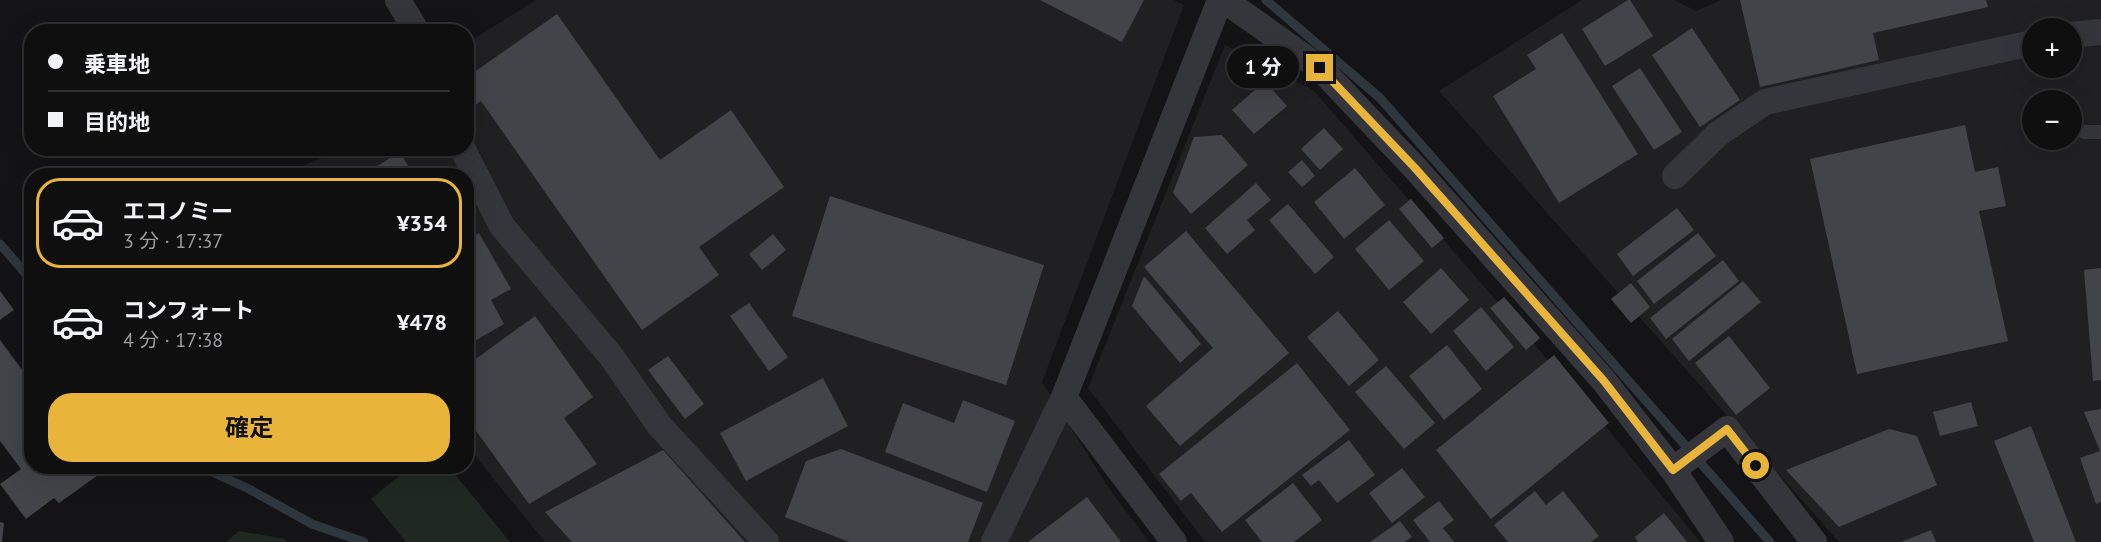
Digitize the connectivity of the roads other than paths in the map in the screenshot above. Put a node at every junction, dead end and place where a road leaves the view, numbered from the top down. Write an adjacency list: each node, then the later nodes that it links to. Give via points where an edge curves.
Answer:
1 (398, 0): 3 (street)
2 (1222, 0): 11 (street); 12 (street, via 1320,68 1415,168)
3 (412, 24)
4 (2101, 32): 5 (street)
5 (2082, 34)
6 (2022, 45): 10 (street, via 1765,102 1718,134)
7 (2084, 132): 8 (lane)
8 (2101, 132)
9 (474, 171): 13 (street, via 502,226 611,356 659,425)
10 (1676, 176)
11 (1064, 397): 14 (street); 15 (street)
12 (1677, 467): 16 (street); 17 (street, via 1727,429)
13 (766, 542)
14 (994, 542)
15 (1174, 542)
16 (1721, 542)
17 (1814, 542)

